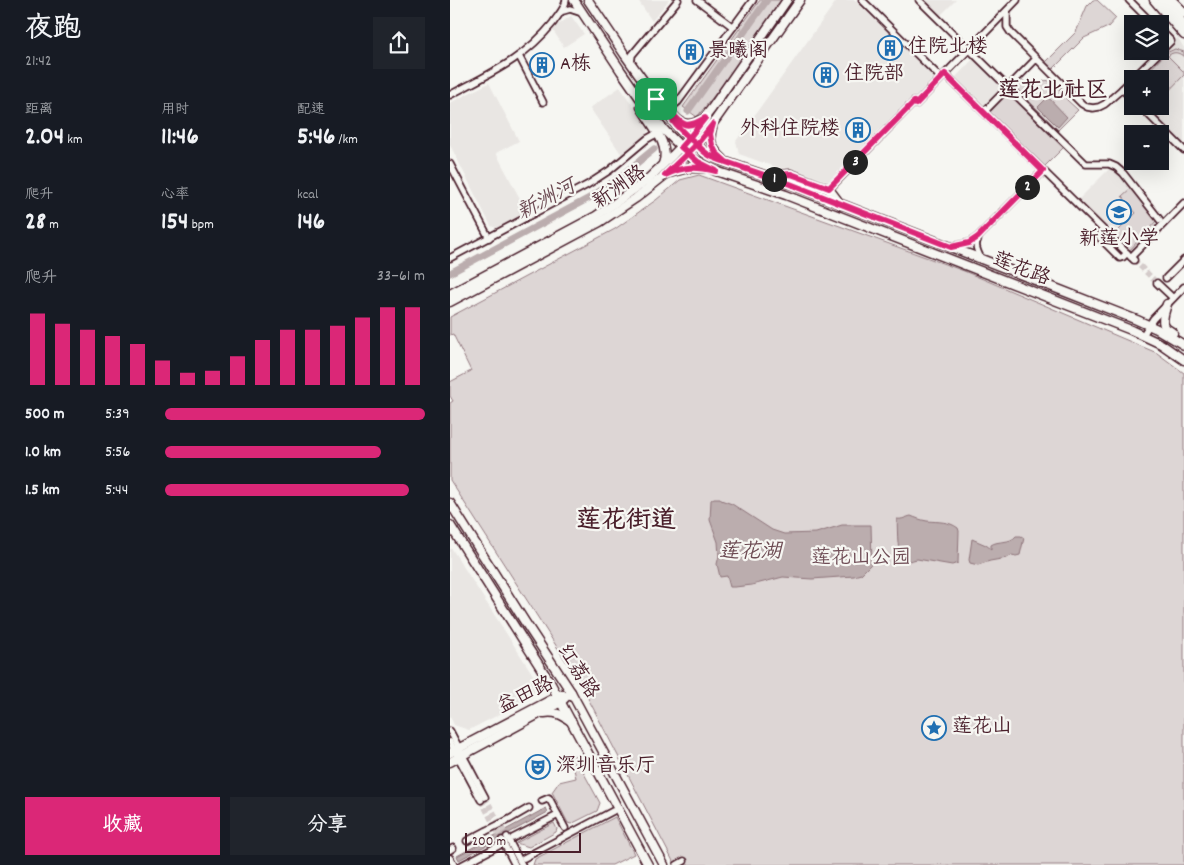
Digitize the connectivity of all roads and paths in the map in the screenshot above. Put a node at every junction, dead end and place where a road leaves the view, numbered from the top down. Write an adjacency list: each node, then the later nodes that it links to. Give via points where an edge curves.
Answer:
1 (566, 0): 19 (street)
2 (574, 0): 20 (main road, 莲花路)
3 (588, 0): 27 (main road, 莲花路)
4 (676, 0): 27 (street, via 631,53); 31 (street, via 632,55)
5 (699, 0): 24 (street)
6 (752, 0): 24 (street)
7 (788, 0): 44 (main road, 新洲路)
8 (800, 0): 45 (main road, 新洲路)
9 (862, 0): 32 (street)
10 (919, 0): 26 (street)
11 (1017, 0): 18 (street)
12 (1129, 0): 22 (street)
13 (1154, 0): 25 (main road)
14 (1163, 0): 23 (highway)
15 (1171, 0): 21 (highway)
16 (1178, 0): 17 (highway)
17 (1184, 6)
18 (1007, 11): 26 (street); 29 (street, via 1011,33)
19 (561, 12): 20 (street, via 569,9); 28 (street, via 539,39)
20 (582, 13): 35 (main road, 莲花路)
21 (1184, 13)
22 (1144, 15)
23 (1184, 25)
24 (734, 26): 39 (street)
25 (1184, 35)
26 (969, 49): 32 (street); 33 (street)
27 (624, 55): 31 (main road, 莲花路)
28 (519, 56): 36 (street); 38 (street)
29 (1036, 59): 33 (street); 34 (street, via 1086,107 1099,107)
30 (1152, 60): 34 (street)
31 (632, 65): 37 (main road, 莲花路)
32 (943, 76): 41 (street); 62 (street)
33 (1008, 88): 41 (street); 65 (street, via 1086,164 1108,164 1120,169)
34 (1122, 89)
35 (635, 92): 46 (main road); 51 (main road, 莲花路)
36 (450, 95)
37 (656, 99): 40 (main road); 48 (main road, 莲花路)
38 (543, 102)
39 (678, 102): 40 (street); 43 (street)
40 (666, 107): 43 (main road)
41 (984, 112): 58 (street)
42 (1149, 115): 52 (street)
43 (675, 118): 44 (main road, via 687,124)
44 (705, 118): 48 (main road, 新洲路)
45 (713, 124): 50 (main road, 新洲路); 54 (main road, via 710,134 712,145)
46 (652, 125): 47 (main road); 49 (street)
47 (659, 137): 49 (street, via 654,135); 56 (main road, via 665,153)
48 (689, 138): 50 (main road, 莲花路); 51 (main road, 新洲路)
49 (647, 139): 67 (street, via 596,179)
50 (697, 144): 53 (main road, 新洲路); 54 (main road, 莲花路, via 704,152)
51 (681, 147): 53 (main road, 莲花路); 56 (main road, 新洲路)
52 (1184, 150)
53 (688, 153): 56 (main road, 新洲路); 57 (main road, 莲花路)
54 (726, 162): 59 (main road, 莲花路)
55 (450, 164): 60 (street)
56 (663, 171): 57 (main road, via 688,168); 75 (main road, 新洲路, via 596,216); 77 (main road, 新洲路, via 636,198 600,222)
57 (716, 171): 79 (main road, 莲花路, via 786,195)
58 (1043, 171): 64 (street, via 1130,257); 66 (street)
59 (766, 176): 62 (main road, via 791,174); 63 (main road, 莲花路)
60 (457, 178): 61 (street); 67 (street)
61 (450, 182)
62 (829, 188): 63 (main road)
63 (841, 204): 68 (main road, 莲花路)
64 (1184, 204)
65 (1160, 220)
66 (978, 237): 68 (street, via 969,243); 70 (street, via 975,243)
67 (489, 238): 69 (street)
68 (951, 247): 70 (main road, 莲花路)
69 (450, 258)
70 (981, 259): 78 (main road, 莲花路)
71 (1184, 260): 72 (street)
72 (1166, 278)
73 (1158, 283): 76 (street)
74 (1184, 287): 76 (street)
75 (450, 294)
76 (1170, 301): 78 (street); 80 (main road, via 1163,323)
77 (450, 302)
78 (1149, 325): 79 (street); 80 (main road, 莲花路)
79 (1143, 335): 81 (main road, 莲花路)
80 (1182, 344)
81 (1184, 360)
82 (450, 503): 86 (main road, 红荔路)
83 (450, 525): 85 (main road, 红荔路)
84 (450, 536): 85 (street)
85 (459, 539): 87 (main road, 红荔路)
86 (571, 692): 87 (main road, 益田路); 110 (main road, 红荔路)
87 (560, 699): 88 (main road, 益田路); 89 (main road, 红荔路); 92 (main road, 益田路)
88 (542, 713): 89 (main road, via 558,713); 92 (main road, 益田路)
89 (572, 722): 109 (main road, 红荔路)
90 (450, 731): 92 (street)
91 (450, 742): 92 (street)
92 (457, 753): 93 (main road, 益田路); 94 (street)
93 (450, 762)
94 (483, 798)
95 (542, 801): 98 (street, via 549,798)
96 (529, 808): 101 (street, bridge)
97 (614, 810): 103 (street)
98 (558, 814): 99 (street); 100 (street)
99 (565, 828)
100 (506, 840): 106 (street); 107 (street); 108 (street)
101 (467, 841)
102 (450, 858): 105 (street)
103 (524, 858)
104 (684, 861): 111 (street)
105 (454, 865)
106 (462, 865)
107 (515, 865)
108 (522, 865)
109 (648, 865)
110 (664, 865)
111 (677, 865)

